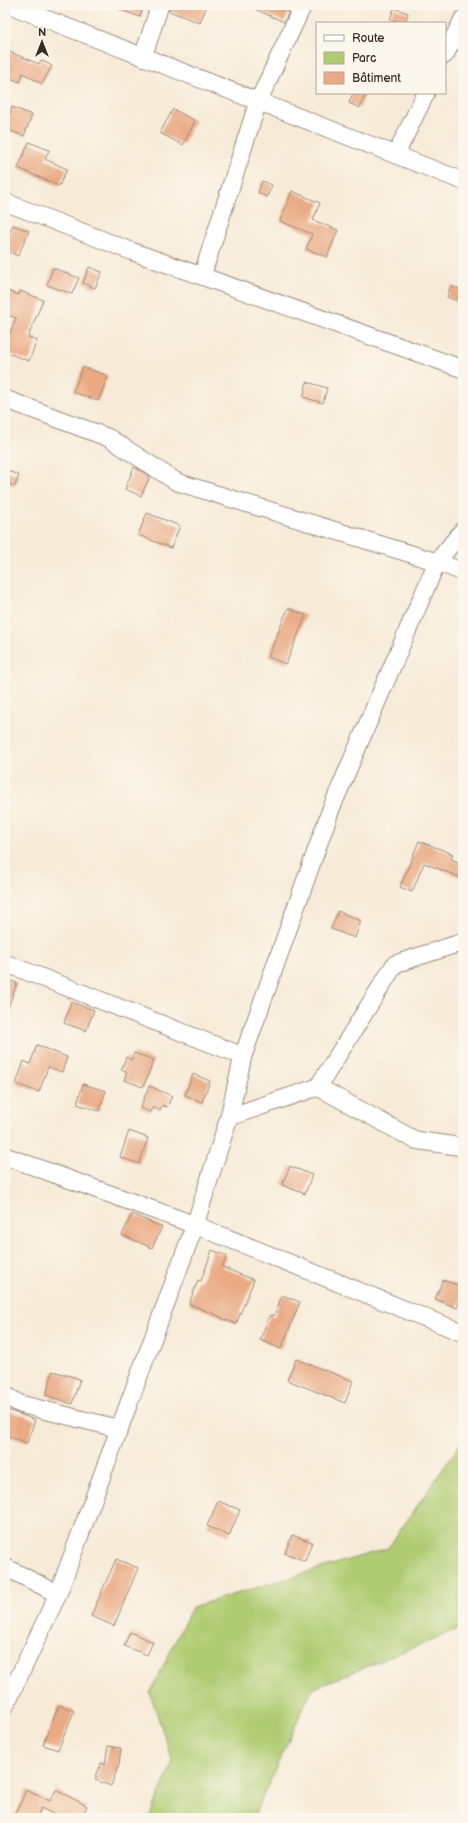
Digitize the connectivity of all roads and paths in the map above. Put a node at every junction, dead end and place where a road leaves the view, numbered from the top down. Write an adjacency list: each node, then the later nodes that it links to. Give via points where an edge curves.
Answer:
1 (10, 5): 6 (street)
2 (160, 5): 6 (street)
3 (303, 5): 8 (street)
4 (461, 30): 5 (street)
5 (446, 53)
6 (144, 57): 8 (street)
7 (426, 94): 9 (street)
8 (258, 102): 9 (street); 12 (street)
9 (396, 154): 10 (street)
10 (463, 181)
11 (5, 202): 12 (street)
12 (202, 276): 13 (street)
13 (463, 369)
14 (5, 399): 16 (street, via 109,438 176,482)
15 (463, 530): 16 (street)
16 (437, 562): 17 (street); 20 (street, via 331,809)
17 (463, 572)
18 (463, 942): 21 (street, via 395,964)
19 (5, 962): 20 (street)
20 (243, 1056): 22 (street)
21 (318, 1087): 22 (street); 23 (street, via 415,1140)
22 (229, 1117): 25 (street)
23 (463, 1147)
24 (5, 1156): 25 (street)
25 (195, 1224): 26 (street); 28 (street)
26 (463, 1333)
27 (5, 1395): 28 (street, via 20,1404)
28 (120, 1429): 30 (street)
29 (5, 1567): 30 (street)
30 (58, 1594): 31 (street)
31 (5, 1706)

